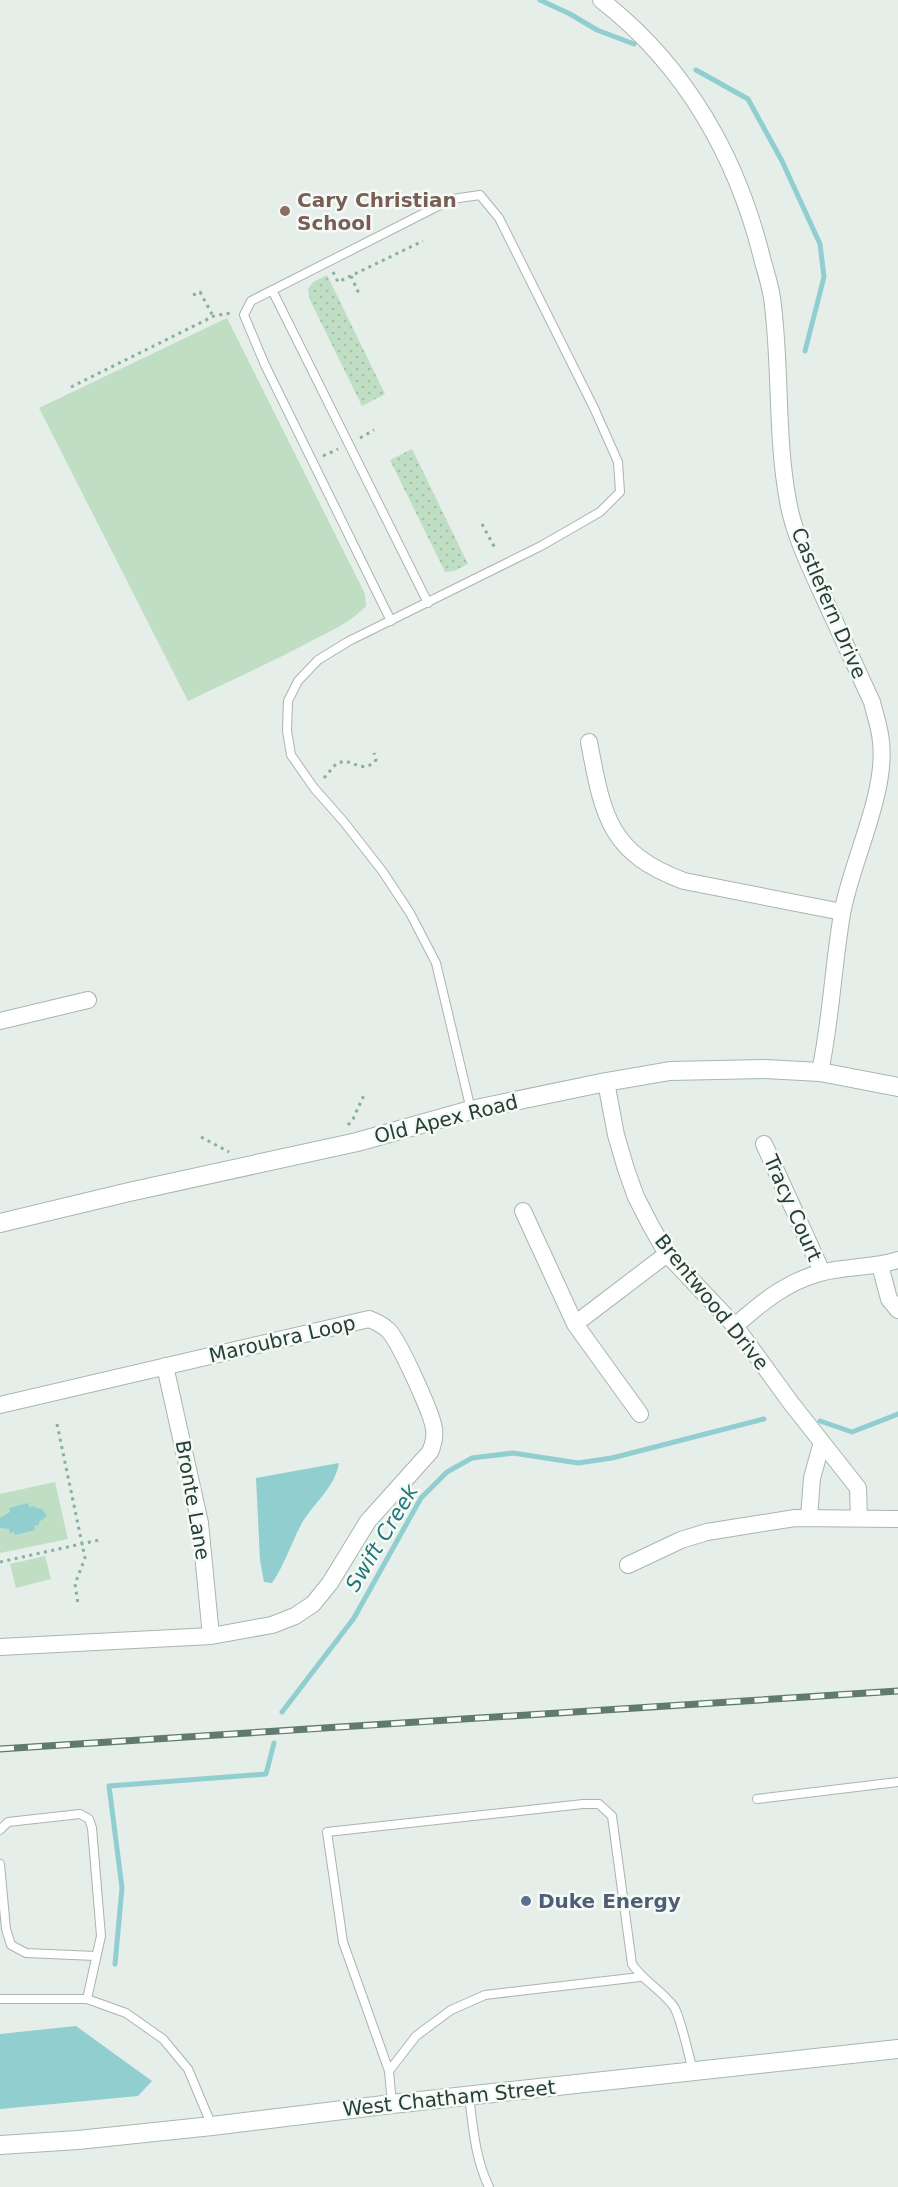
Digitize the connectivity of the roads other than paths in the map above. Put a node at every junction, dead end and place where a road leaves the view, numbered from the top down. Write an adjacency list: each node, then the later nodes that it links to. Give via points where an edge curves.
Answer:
1 (601, 0): 6 (street, Castlefern Drive, via 624,18 671,69 706,118 734,170 754,224 773,304 782,464 788,503 800,546 872,702 882,743 877,789)
2 (272, 290): 3 (lane); 3 (lane, via 452,199 480,195 499,218 594,408 618,462 620,492 600,512); 4 (lane, via 251,301 244,315)
3 (428, 603): 4 (lane)
4 (391, 621): 12 (lane, via 318,660 298,681 288,701 287,731 291,755 383,872 436,963)
5 (589, 742): 6 (street, via 606,817 630,850 646,863 684,881)
6 (842, 912): 9 (street, Castlefern Drive)
7 (88, 1000): 8 (street)
8 (0, 1021)
9 (820, 1072): 10 (main road, Old Apex Road, via 670,1071); 11 (main road, Old Apex Road)
10 (606, 1082): 12 (main road, Old Apex Road); 16 (street, Brentwood Drive, via 626,1169 636,1197)
11 (898, 1087)
12 (471, 1110): 15 (main road, Old Apex Road, via 357,1142)
13 (764, 1144): 19 (street, Tracy Court)
14 (523, 1211): 21 (street)
15 (0, 1223)
16 (667, 1254): 21 (street); 22 (street, Brentwood Drive)
17 (898, 1260): 18 (street)
18 (880, 1265): 19 (street); 20 (street, via 889,1299)
19 (822, 1272): 22 (street, via 766,1299)
20 (898, 1310)
21 (575, 1324): 25 (street)
22 (735, 1326): 26 (street, Brentwood Drive)
23 (165, 1366): 24 (street, Maroubra Loop); 31 (street, Bronte Lane, via 200,1523); 31 (street, Maroubra Loop, via 369,1319 390,1332 433,1424 435,1437 430,1452 368,1521 313,1604 272,1625)
24 (0, 1404)
25 (640, 1414)
26 (822, 1442): 27 (street, via 812,1478); 28 (street, Brentwood Drive, via 858,1488)
27 (809, 1518): 28 (street); 30 (street, via 707,1532)
28 (859, 1519): 29 (street)
29 (898, 1519)
30 (628, 1565)
31 (211, 1636): 32 (street, Maroubra Loop)
32 (0, 1647)
33 (898, 1782): 34 (lane)
34 (756, 1799)
35 (0, 1830): 37 (lane, via 8,1822 80,1814 89,1819 101,1936)
36 (0, 1864): 37 (lane, via 11,1945 26,1953)
37 (95, 1956): 40 (lane)
38 (640, 1977): 42 (lane, via 485,1995 451,2010 416,2036); 42 (lane, via 632,1964 612,1816 599,1804 327,1832 343,1942); 43 (lane, via 675,2009)
39 (0, 1999): 40 (lane)
40 (87, 1999): 46 (lane, via 126,2013 163,2039 188,2069)
41 (898, 2049): 43 (main road, West Chatham Street)
42 (389, 2071): 45 (lane)
43 (693, 2071): 44 (main road, West Chatham Street)
44 (469, 2096): 45 (main road, West Chatham Street); 48 (lane, via 476,2153)
45 (392, 2104): 46 (main road, West Chatham Street)
46 (212, 2126): 47 (main road, West Chatham Street)
47 (0, 2145)
48 (489, 2187)

